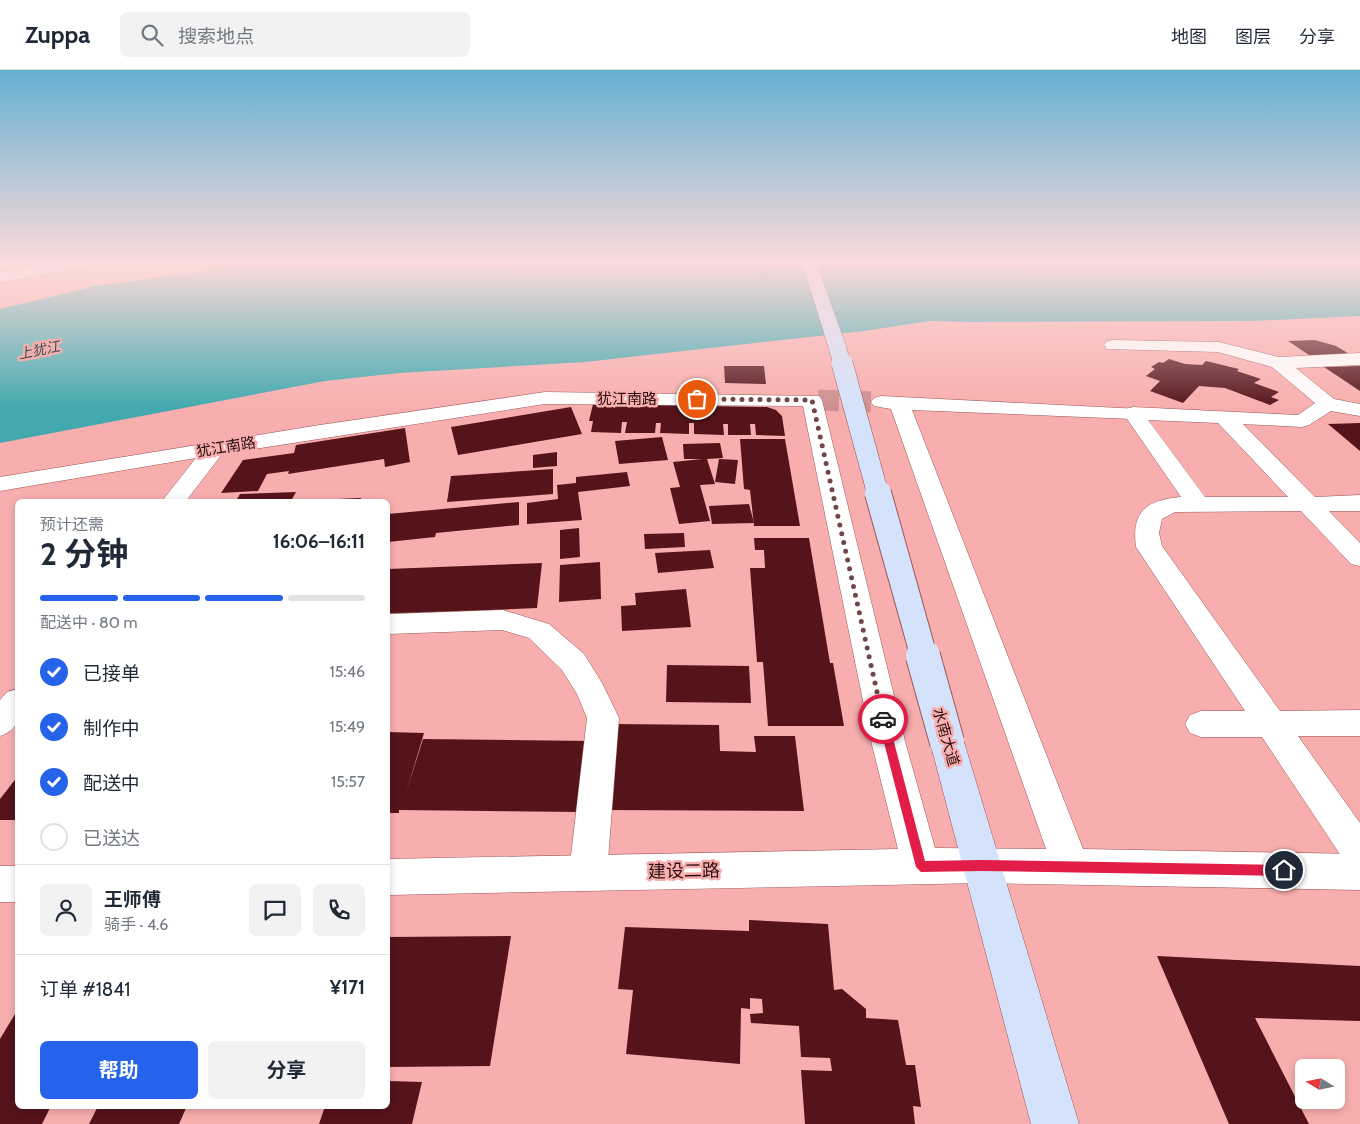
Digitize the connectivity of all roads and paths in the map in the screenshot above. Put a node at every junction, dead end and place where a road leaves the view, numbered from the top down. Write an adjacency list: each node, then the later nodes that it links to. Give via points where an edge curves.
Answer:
1 (825, 311): 23 (main road, 水南大道, bridge)
2 (1113, 345): 4 (street, via 1219,347)
3 (1360, 359): 4 (street)
4 (1280, 363): 5 (street)
5 (1328, 404): 6 (street); 8 (street, via 1302,421)
6 (1360, 410)
7 (1133, 414): 8 (street); 13 (street); 25 (street, via 890,403)
8 (1224, 418): 14 (street)
9 (215, 448): 10 (street, 犹江南路); 11 (street); 24 (street, 犹江南路, via 545,398 815,400 889,745)
10 (0, 484)
11 (176, 499)
12 (1360, 502): 14 (street)
13 (1198, 504): 14 (street); 21 (street, via 1169,505 1152,512 1147,520 1149,547)
14 (1308, 504): 15 (street)
15 (1360, 558)
16 (390, 624): 27 (street, via 503,620 538,631 573,662 603,718)
17 (15, 705): 18 (street)
18 (0, 723)
19 (1360, 723): 21 (street)
20 (1201, 724): 21 (street)
21 (1270, 724): 22 (street)
22 (1360, 852)
23 (981, 865): 24 (street, 建设二路); 25 (street, 建设二路); 31 (main road, 水南大道)
24 (921, 867): 27 (street, 建设二路)
25 (1071, 867): 26 (street, 建设二路)
26 (1360, 872)
27 (588, 873): 28 (street, 建设二路)
28 (390, 877)
29 (0, 884): 30 (street)
30 (15, 884)
31 (1055, 1124)

